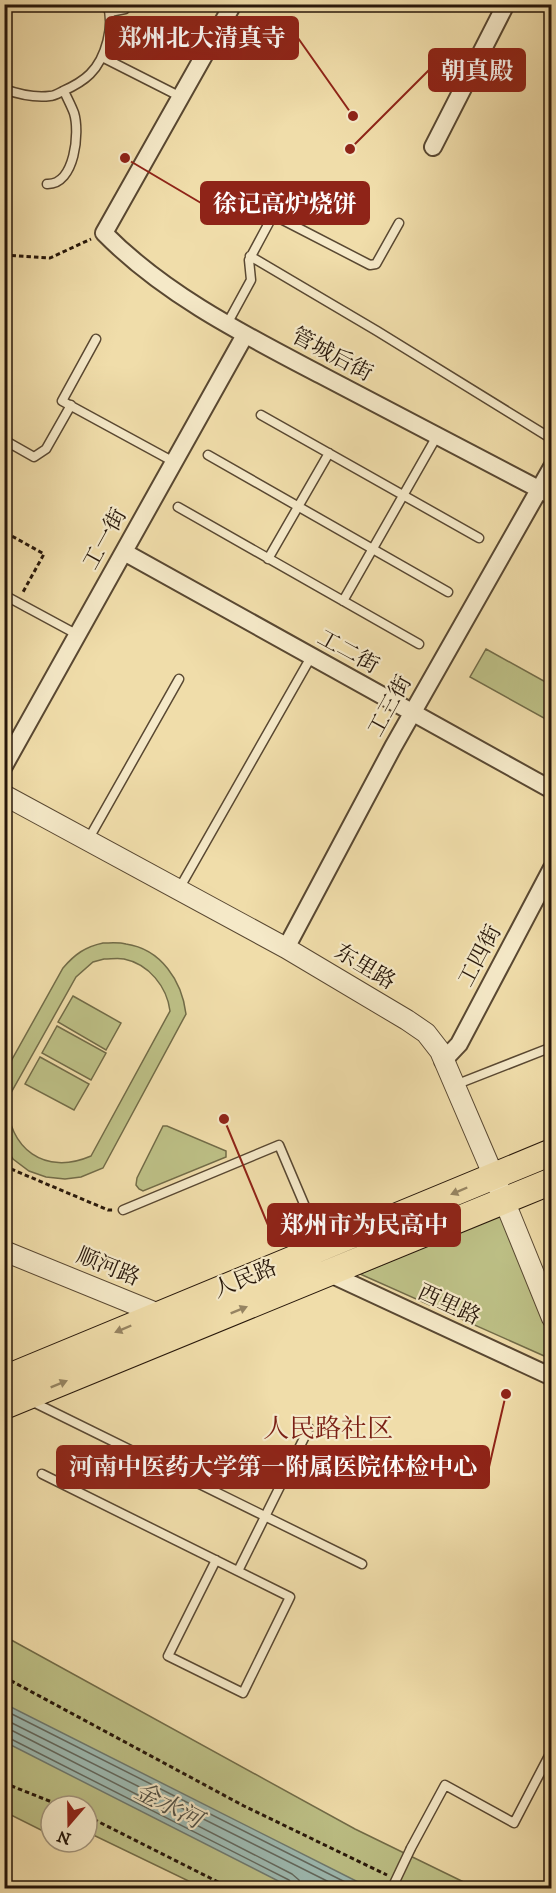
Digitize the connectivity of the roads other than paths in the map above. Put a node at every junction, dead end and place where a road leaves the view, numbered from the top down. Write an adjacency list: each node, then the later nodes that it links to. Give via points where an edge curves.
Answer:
1 (130, 4): 4 (lane, via 125,9)
2 (233, 4): 8 (street)
3 (506, 4): 9 (street)
4 (109, 8): 5 (lane, via 109,35)
5 (102, 57): 7 (lane, via 91,74); 8 (lane)
6 (4, 89): 7 (lane, via 52,96)
7 (64, 91): 10 (lane, via 74,113 75,152 61,180)
8 (182, 98): 13 (street, 管城后街, via 104,233 125,255)
9 (433, 147)
10 (47, 184)
11 (399, 223): 12 (lane, via 376,264 370,265 277,217 271,219)
12 (250, 256): 13 (lane, via 251,280); 19 (lane)
13 (227, 324): 14 (street, 管城后街)
14 (245, 335): 18 (street, 管城后街); 23 (street, 工一街)
15 (96, 339): 16 (lane, via 63,401)
16 (71, 405): 20 (lane, via 40,455 34,456); 23 (lane)
17 (261, 415): 21 (lane)
18 (437, 436): 25 (street, 管城后街); 26 (lane)
19 (552, 439)
20 (4, 441)
21 (329, 453): 26 (lane); 28 (lane)
22 (208, 455): 28 (lane)
23 (174, 462): 31 (street, 工一街)
24 (552, 467): 25 (street, 工三街)
25 (545, 493): 40 (street, 工三街)
26 (404, 496): 29 (lane); 30 (lane)
27 (178, 507): 32 (lane)
28 (298, 507): 30 (lane); 32 (lane)
29 (479, 538)
30 (373, 549): 33 (lane); 35 (lane)
31 (124, 552): 36 (street, 工一街); 38 (street, 工二街)
32 (268, 559): 35 (lane)
33 (448, 592)
34 (4, 595): 36 (lane)
35 (343, 601): 37 (lane)
36 (78, 635): 41 (street, 工一街)
37 (419, 644)
38 (311, 657): 40 (street, 工二街); 46 (lane)
39 (179, 679): 44 (lane)
40 (412, 713): 42 (street, 工二街); 47 (street, 工三街)
41 (4, 766)
42 (552, 790)
43 (4, 795): 44 (street, 东里路)
44 (88, 841): 46 (street, 东里路)
45 (552, 868): 49 (street, 工四街, via 459,1044)
46 (178, 890): 47 (street, 东里路)
47 (285, 948): 49 (street, 东里路, via 407,1020 426,1034)
48 (552, 1047): 50 (lane)
49 (443, 1060): 50 (street, 东里路)
50 (454, 1085): 52 (street, 东里路)
51 (552, 1152): 52 (main road, 人民路)
52 (494, 1176): 54 (street, 东里路); 56 (main road, 人民路, one-way to 56)
53 (552, 1181): 54 (main road, 人民路)
54 (504, 1200): 58 (main road, 人民路); 60 (street, 东里路)
55 (123, 1210): 56 (lane, via 279,1145)
56 (322, 1247): 59 (main road, 人民路)
57 (4, 1251): 59 (street, 顺河路)
58 (328, 1273): 61 (main road, 人民路, one-way to 58); 62 (street, 西里路)
59 (159, 1314): 61 (street, 顺河路); 63 (main road, 人民路, one-way to 63)
60 (552, 1318)
61 (194, 1328): 64 (main road, 人民路, one-way to 61)
62 (552, 1377)
63 (4, 1379)
64 (15, 1402): 67 (lane)
65 (309, 1428): 67 (lane)
66 (42, 1474): 68 (lane)
67 (266, 1516): 69 (lane); 70 (lane)
68 (216, 1560): 70 (lane); 70 (lane, via 168,1656 243,1692 290,1597)
69 (362, 1564)
70 (238, 1571)
71 (552, 1750): 72 (lane, bridge, via 514,1823 445,1785)
72 (392, 1888)

